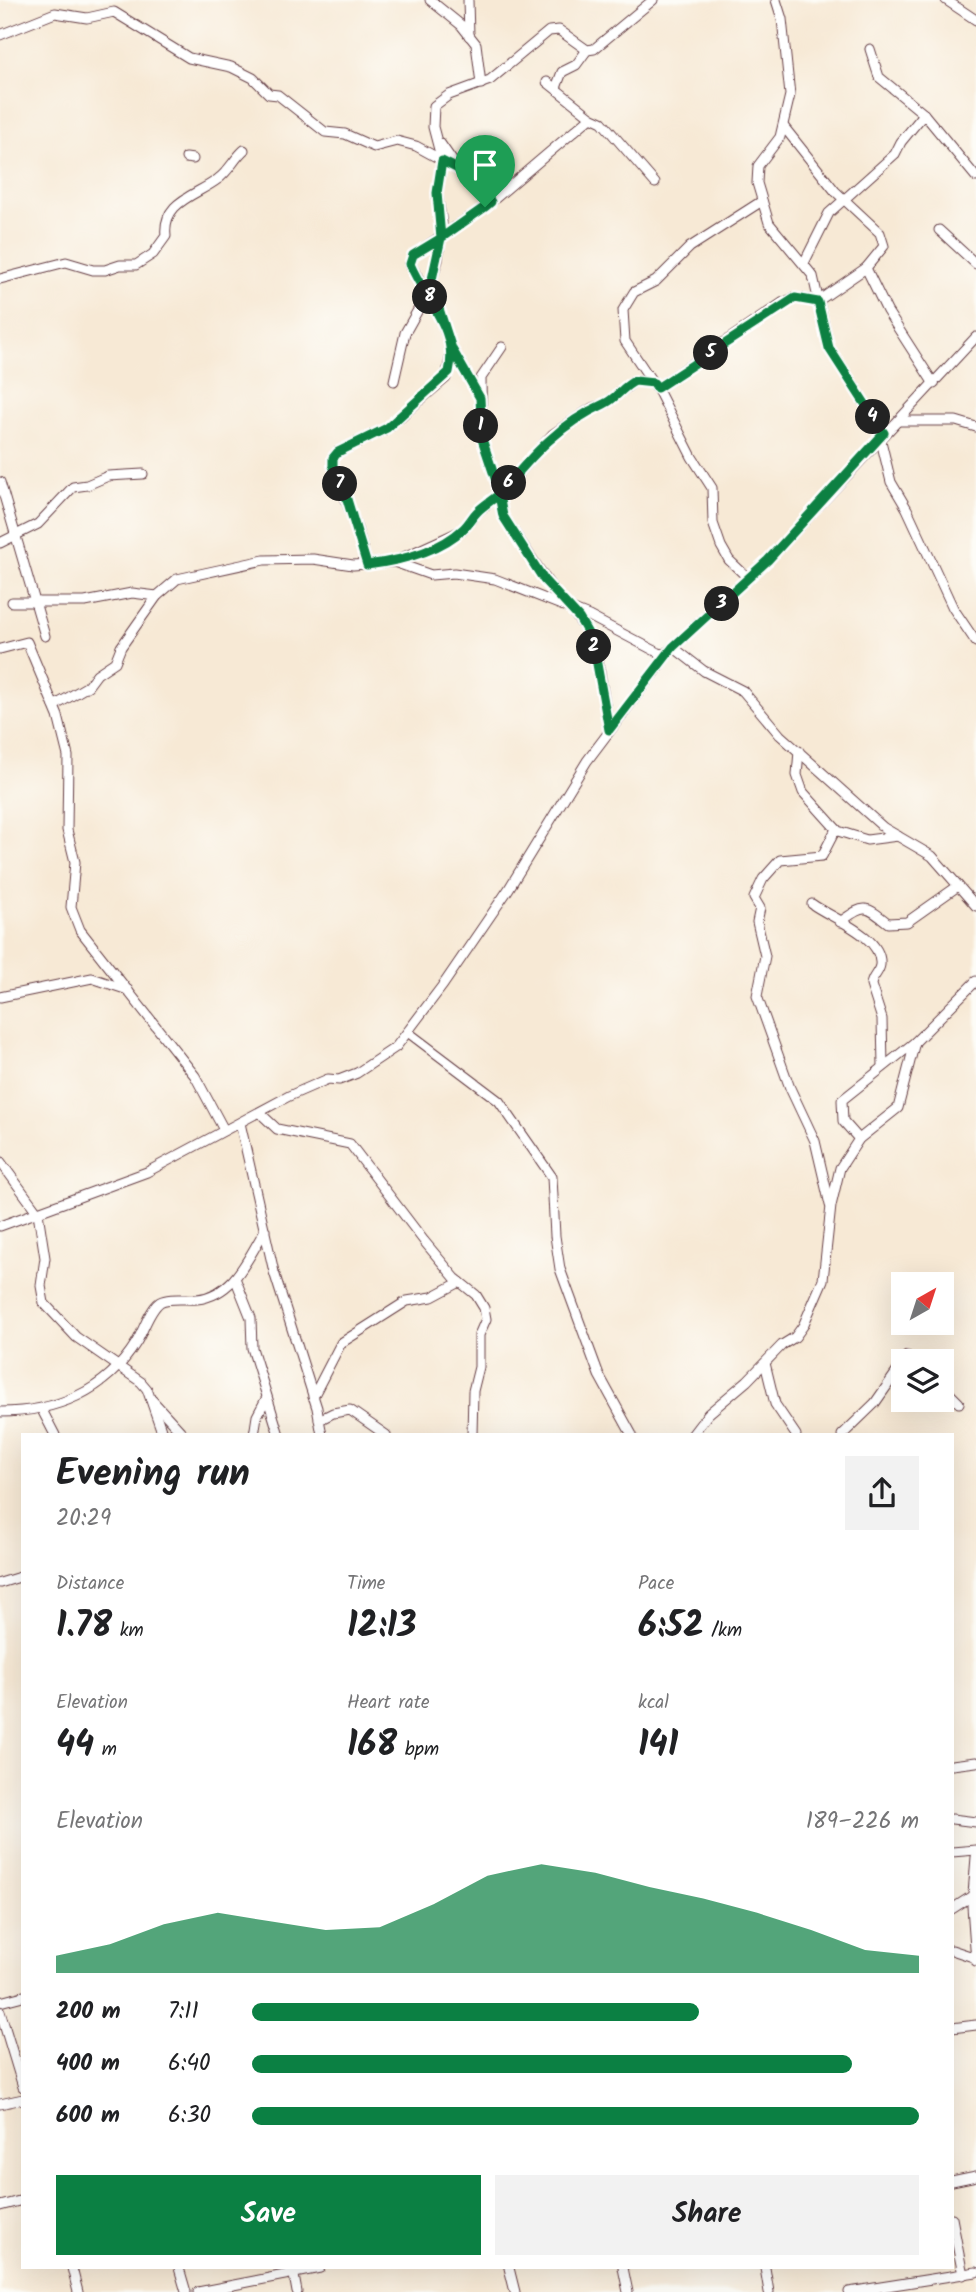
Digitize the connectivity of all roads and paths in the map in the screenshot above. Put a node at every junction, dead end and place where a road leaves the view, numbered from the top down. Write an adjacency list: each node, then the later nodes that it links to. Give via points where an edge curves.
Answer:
1 (430, 0): 8 (street)
2 (468, 0): 8 (street)
3 (653, 0): 10 (street)
4 (776, 0): 16 (street, via 790,85)
5 (946, 0): 6 (street)
6 (976, 20)
7 (0, 35): 19 (street, via 55,13 87,18 114,12 189,58 253,78 325,132 351,136 374,147 397,141)
8 (469, 36): 12 (street, via 476,44)
9 (870, 49): 14 (street, via 879,77)
10 (587, 50): 12 (street, via 559,30 550,32); 13 (street, via 576,65 562,72)
11 (547, 82): 13 (street)
12 (481, 84): 17 (street, via 449,95 434,106)
13 (556, 89): 15 (street)
14 (924, 114): 21 (street); 23 (street, via 895,154)
15 (591, 117): 22 (street, via 602,122); 25 (street)
16 (784, 127): 23 (street); 24 (street, via 758,166)
17 (437, 139): 19 (street); 20 (street)
18 (244, 150): 31 (street, via 216,181 169,212 166,236 153,254 135,265 93,270 66,261)
19 (442, 161): 20 (street); 27 (street, via 437,193)
20 (460, 170): 25 (street)
21 (976, 177)
22 (655, 183)
23 (844, 200): 28 (street, via 829,213); 30 (street, via 880,233 884,246)
24 (762, 201): 28 (street, via 769,223); 39 (street, via 690,247 656,281 634,292 623,310 625,341)
25 (491, 202): 27 (street)
26 (939, 230): 29 (street)
27 (441, 238): 32 (street); 32 (street, via 413,255 410,264)
28 (804, 263): 33 (street, via 813,276)
29 (976, 264)
30 (866, 268): 33 (street); 38 (street, via 887,311)
31 (0, 279)
32 (429, 288): 36 (street); 37 (street, via 405,333)
33 (818, 302): 39 (street, via 795,298 782,303); 43 (street, via 829,348)
34 (976, 337): 38 (street)
35 (502, 347): 40 (street, via 481,378)
36 (452, 349): 40 (street); 50 (street, via 446,378 387,428 333,458)
37 (394, 381)
38 (934, 384): 41 (street)
39 (655, 385): 46 (street, via 628,383 605,404 553,434); 51 (street, via 712,488 713,523 721,546)
40 (480, 398): 46 (street, via 482,439)
41 (899, 421): 42 (street, via 956,421); 43 (street)
42 (976, 427)
43 (882, 435): 51 (street, via 843,482); 57 (street, via 891,482 953,608)
44 (143, 474): 47 (street, via 108,476 73,487 44,520)
45 (0, 482): 47 (street)
46 (499, 494): 49 (street, via 463,530); 55 (street, via 503,516)
47 (16, 535): 48 (street); 54 (street)
48 (0, 543)
49 (394, 562): 50 (street); 55 (street, via 431,575 454,573 501,581)
50 (367, 565): 52 (street, via 313,559 250,561 180,577)
51 (748, 578): 58 (street)
52 (157, 596): 54 (street, via 132,593 85,602); 60 (street, via 114,662 88,686)
53 (12, 602): 54 (street)
54 (36, 602): 56 (street)
55 (566, 606): 58 (street, via 659,653 665,655); 61 (street, via 586,630 597,654)
56 (45, 636)
57 (976, 642)
58 (673, 647): 61 (street); 62 (street, via 704,671 743,691)
59 (0, 649): 60 (street, via 27,642)
60 (54, 706): 70 (street, via 68,756 67,830 75,862 71,907 80,930)
61 (609, 730): 72 (street, via 508,890)
62 (799, 751): 63 (street, via 797,775 803,792); 64 (street)
63 (836, 830): 64 (street, via 867,840); 80 (street, via 822,856 780,860 754,898 760,908 757,922 765,956 757,996 790,1088 815,1141)
64 (898, 836): 65 (street, via 921,847)
65 (958, 886): 67 (street); 68 (street, via 907,922 888,923 861,907)
66 (812, 904): 68 (street)
67 (976, 905)
68 (840, 922): 74 (street, via 866,936 879,959 872,985 882,1019)
69 (976, 981): 73 (street)
70 (129, 990): 71 (street, via 92,978); 77 (street, via 195,1076)
71 (0, 997)
72 (409, 1033): 75 (street, via 357,1073 328,1079); 105 (street, via 499,1101 552,1177 560,1269 599,1375)
73 (915, 1042): 74 (street); 78 (street, via 898,1108)
74 (883, 1066): 78 (street, via 842,1100 843,1121)
75 (260, 1113): 76 (street); 85 (street, via 277,1129 350,1144)
76 (240, 1123): 77 (street); 83 (street)
77 (223, 1130): 81 (street, via 147,1172)
78 (859, 1139): 80 (street, via 840,1168)
79 (0, 1161): 81 (street)
80 (831, 1206): 86 (street, via 823,1280 799,1332)
81 (38, 1213): 82 (street); 87 (street, via 45,1258 44,1303 76,1336)
82 (0, 1226)
83 (265, 1230): 84 (street); 89 (street)
84 (234, 1278): 87 (street, via 225,1289 203,1298 161,1301); 92 (street, via 251,1318 252,1348)
85 (460, 1282): 89 (street, via 432,1297 407,1301 341,1343); 104 (street, via 480,1301 486,1319 479,1335)
86 (765, 1363): 106 (street); 107 (street, via 775,1404)
87 (120, 1365): 91 (street, via 141,1382); 94 (street, via 83,1393)
88 (891, 1380): 108 (street)
89 (313, 1397): 96 (street)
90 (954, 1397): 93 (street)
91 (151, 1399): 98 (street); 99 (street)
92 (266, 1399): 100 (street); 101 (street)
93 (960, 1403)
94 (43, 1410): 95 (street); 97 (street)
95 (0, 1412)
96 (319, 1420): 102 (street); 103 (street, via 350,1410)
97 (54, 1433)
98 (162, 1433)
99 (182, 1433)
100 (254, 1433)
101 (278, 1433)
102 (322, 1433)
103 (383, 1433)
104 (472, 1433)
105 (631, 1433)
106 (694, 1433)
107 (795, 1433)
108 (844, 1433)
109 (21, 1577): 110 (street)
110 (0, 1583)
111 (976, 1762): 112 (street)
112 (954, 1765)
113 (954, 1819): 114 (street)
114 (976, 1822)
115 (976, 1850): 116 (street)
116 (954, 1852)
117 (976, 1857): 118 (street)
118 (972, 1896): 119 (street); 121 (street)
119 (954, 1908)
120 (954, 1951): 121 (street)
121 (976, 1959)
122 (21, 1997): 123 (street)
123 (0, 2002)
124 (0, 2011): 127 (street)
125 (976, 2025): 126 (street)
126 (954, 2028)
127 (4, 2036): 128 (street)
128 (21, 2082)
129 (21, 2100): 130 (street)
130 (0, 2105)
131 (976, 2176): 132 (street)
132 (954, 2181)
133 (21, 2201): 134 (street)
134 (0, 2206)
135 (954, 2228): 143 (street)
136 (72, 2269): 145 (street)
137 (179, 2269): 146 (street)
138 (509, 2269): 149 (street)
139 (623, 2269): 150 (street)
140 (765, 2269): 151 (street)
141 (293, 2270): 147 (street); 148 (street)
142 (976, 2272): 143 (street)
143 (963, 2275): 144 (street)
144 (865, 2291): 152 (street)
145 (78, 2292)
146 (186, 2292)
147 (198, 2292)
148 (297, 2292)
149 (514, 2292)
150 (628, 2292)
151 (769, 2292)
152 (849, 2292)

